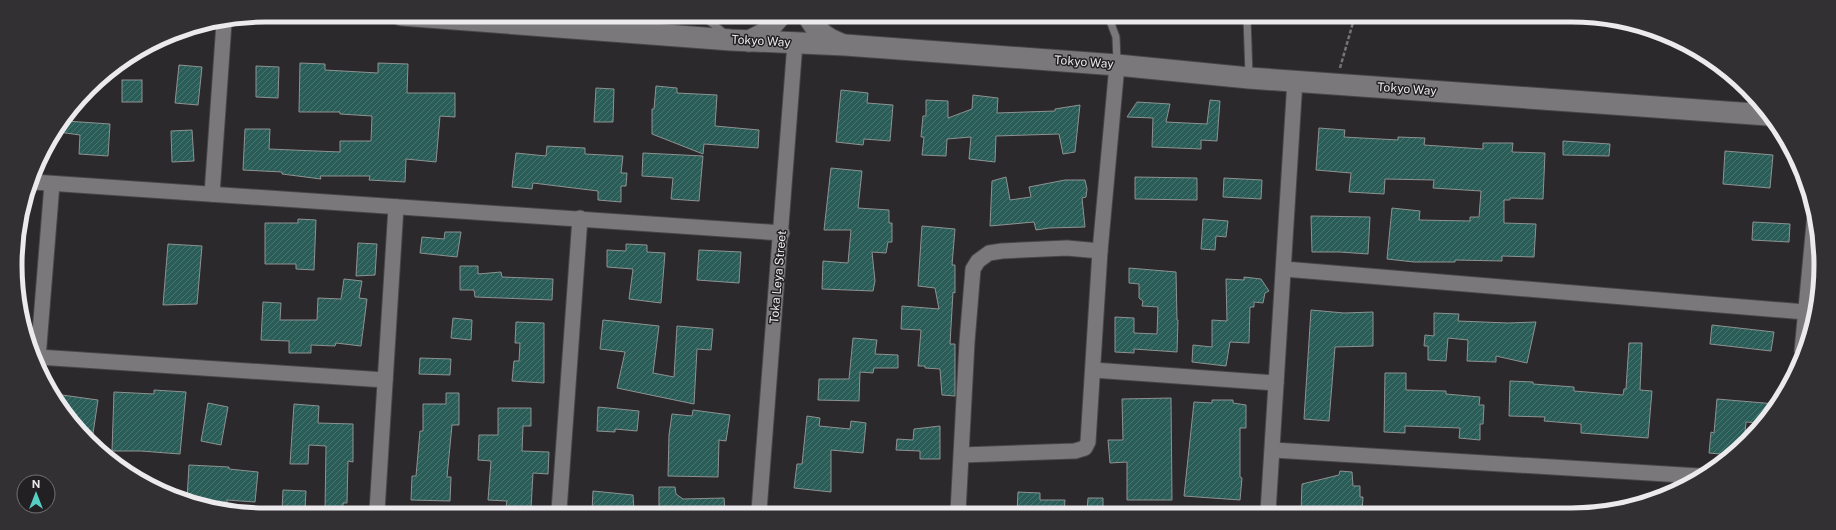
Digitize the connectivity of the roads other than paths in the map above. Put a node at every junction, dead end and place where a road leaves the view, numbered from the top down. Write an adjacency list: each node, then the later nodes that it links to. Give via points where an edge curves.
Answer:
1 (521, 22): 11 (street, Tokyo Way)
2 (620, 22): 11 (lane)
3 (712, 22): 12 (lane)
4 (774, 22): 12 (street, via 765,32)
5 (788, 22): 13 (street)
6 (802, 22): 13 (street)
7 (812, 22): 14 (street, via 822,34)
8 (1110, 22): 15 (lane, via 1116,37)
9 (1247, 22): 16 (lane)
10 (224, 26): 21 (street)
11 (605, 30): 12 (street, Tokyo Way)
12 (740, 40): 13 (street, Tokyo Way)
13 (795, 43): 14 (street, Tokyo Way); 24 (street, Toka Leya Street)
14 (845, 45): 15 (street, Tokyo Way)
15 (1118, 65): 16 (street, Tokyo Way); 26 (street)
16 (1249, 78): 17 (street, Tokyo Way)
17 (1295, 80): 18 (street, Tokyo Way); 27 (street)
18 (1762, 115)
19 (37, 182): 20 (street)
20 (52, 184): 21 (street); 30 (street)
21 (212, 194): 22 (street)
22 (396, 207): 23 (street); 33 (street)
23 (580, 218): 24 (street); 39 (street)
24 (782, 233): 40 (street, Toka Leya Street)
25 (1812, 239): 28 (street)
26 (1100, 251): 32 (street); 36 (street, via 1067,248 1002,251 989,253 978,261 973,269 971,283)
27 (1284, 269): 28 (street); 34 (street)
28 (1805, 312): 29 (street)
29 (1803, 337)
30 (38, 353)
31 (40, 358): 33 (street)
32 (1093, 370): 34 (street); 36 (street, via 1088,442 1085,448 1075,451)
33 (385, 380): 38 (street)
34 (1276, 383): 35 (street)
35 (1273, 450): 37 (street); 42 (street)
36 (962, 454): 41 (street)
37 (1691, 476)
38 (377, 508)
39 (559, 508)
40 (759, 508)
41 (958, 508)
42 (1268, 508)

